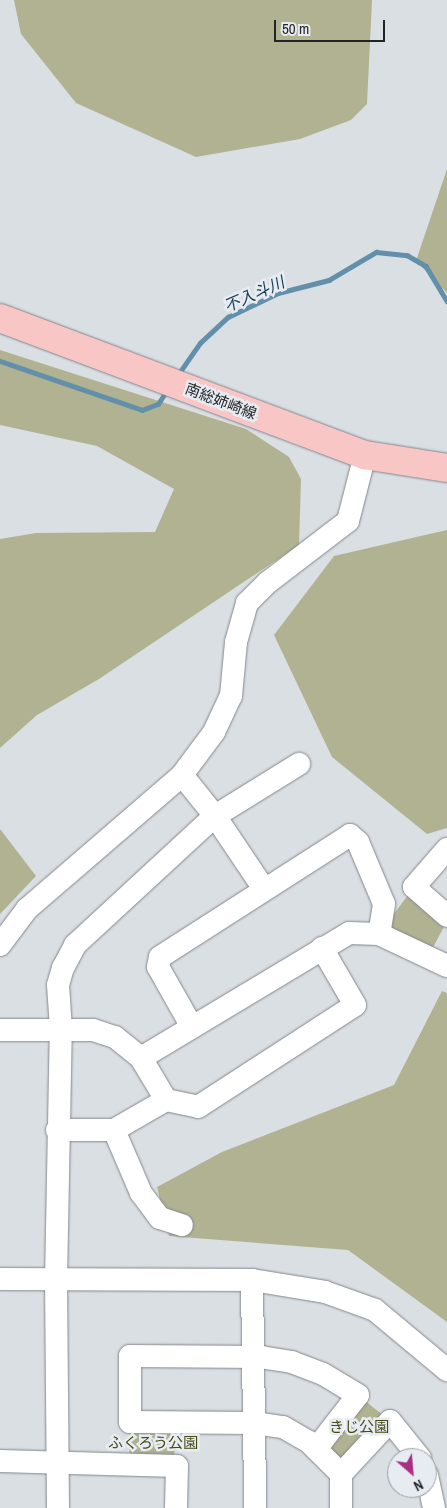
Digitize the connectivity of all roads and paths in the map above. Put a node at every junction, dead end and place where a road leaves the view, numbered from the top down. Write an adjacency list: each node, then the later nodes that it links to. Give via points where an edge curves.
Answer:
1 (0, 318): 2 (main road, 南総姉崎線)
2 (365, 455): 3 (main road, 南総姉崎線); 5 (street, via 348,521 267,583 248,603 236,642 231,696 214,732)
3 (447, 468)
4 (299, 764): 6 (street)
5 (182, 775): 6 (street); 11 (street, via 27,909)
6 (215, 816): 8 (street); 15 (street, via 75,945 62,968 58,985)
7 (447, 849): 9 (street, via 414,887)
8 (264, 889): 10 (street, via 350,835 358,842 384,904); 14 (street, via 160,957 158,967)
9 (447, 916)
10 (379, 934): 12 (street, via 349,933); 13 (street)
11 (0, 945)
12 (322, 948): 14 (street); 18 (street, via 355,1005 198,1106)
13 (447, 966)
14 (192, 1027): 17 (street)
15 (61, 1029): 16 (street); 17 (street, via 93,1030 115,1037); 19 (street)
16 (0, 1030)
17 (140, 1058): 18 (street)
18 (166, 1100): 20 (street)
19 (58, 1130): 20 (street); 24 (street)
20 (114, 1130): 21 (street, via 141,1194 160,1218)
21 (182, 1225)
22 (0, 1279): 24 (street)
23 (252, 1280): 24 (street); 25 (street); 26 (street, via 325,1292 375,1310)
24 (56, 1281): 31 (street)
25 (253, 1356): 27 (street); 27 (street, via 130,1356 130,1422); 29 (street, via 292,1362 323,1374 358,1395)
26 (447, 1370)
27 (254, 1424): 29 (street, via 284,1427); 35 (street)
28 (412, 1448): 32 (street, via 390,1421)
29 (316, 1449): 32 (street)
30 (0, 1461): 31 (street)
31 (58, 1461): 33 (street); 34 (street, via 177,1466)
32 (342, 1474): 36 (street)
33 (58, 1508)
34 (176, 1508)
35 (255, 1508)
36 (341, 1508)

